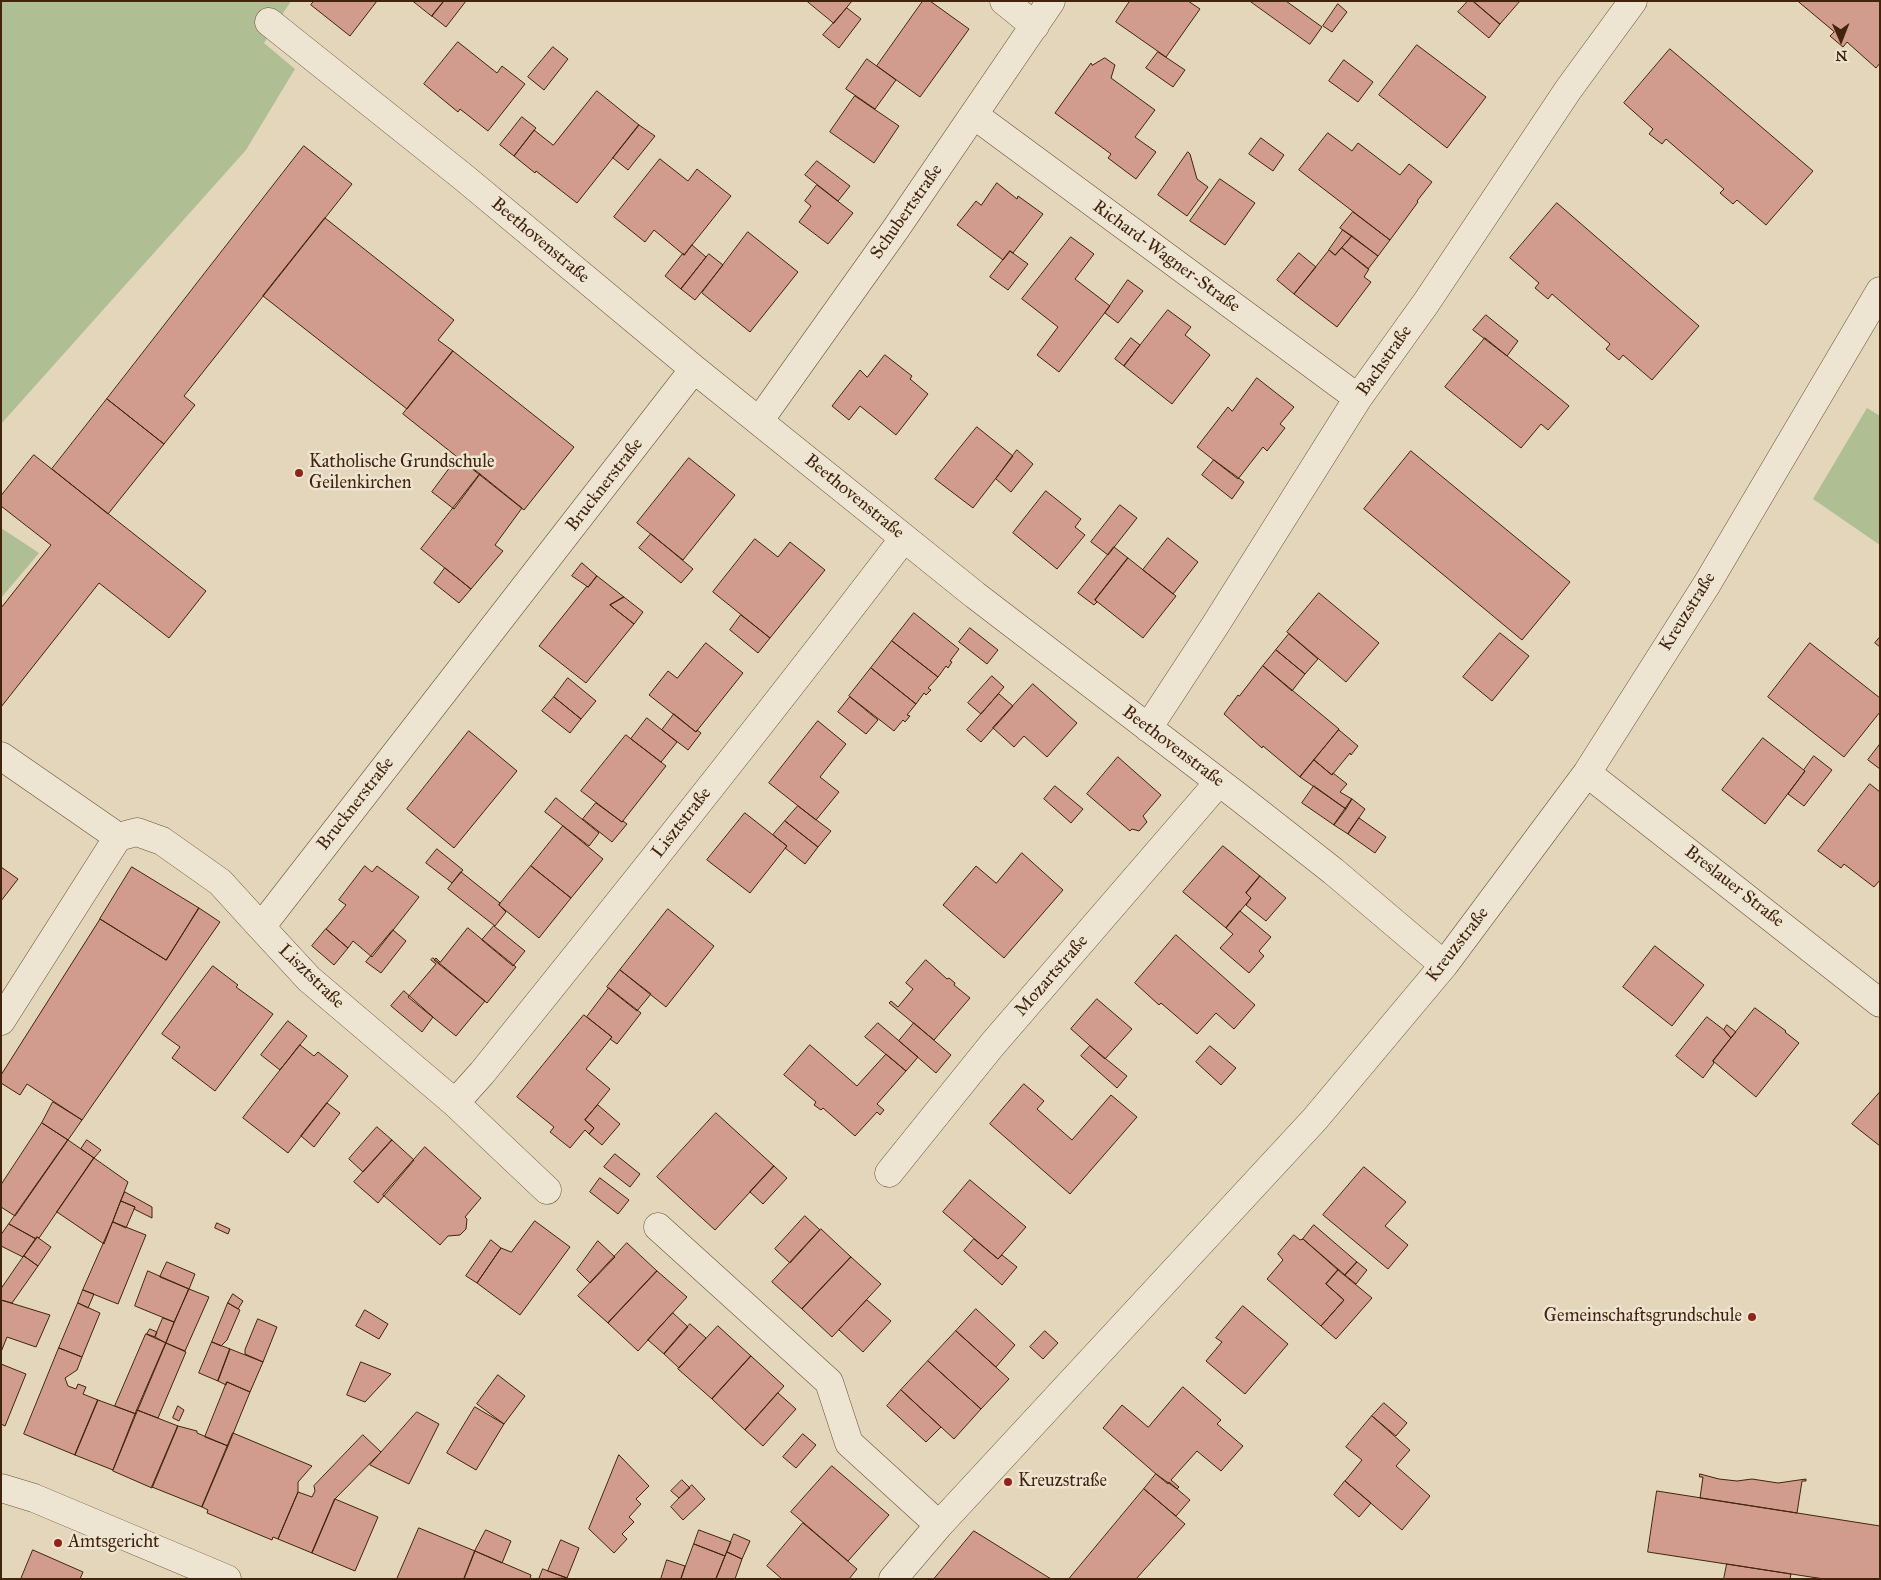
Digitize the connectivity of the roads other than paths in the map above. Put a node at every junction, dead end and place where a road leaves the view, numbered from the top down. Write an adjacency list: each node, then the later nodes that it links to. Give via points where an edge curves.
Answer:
1 (1004, 1): 5 (street)
2 (1050, 1): 5 (street, Schubertstraße)
3 (1633, 1): 9 (street, Bachstraße, via 1564,96 1426,303)
4 (269, 22): 8 (street, Beethovenstraße, via 462,176)
5 (1035, 26): 6 (street, Schubertstraße)
6 (974, 115): 9 (street, Richard-Wagner-Straße); 10 (street, Schubertstraße)
7 (1880, 292): 14 (street, Kreuzstraße, via 1706,584)
8 (694, 369): 10 (street, Beethovenstraße); 17 (street, Brucknerstraße)
9 (1358, 398): 12 (street, Bachstraße)
10 (759, 421): 11 (street, Beethovenstraße)
11 (904, 538): 12 (street, Beethovenstraße); 22 (street, Lisztstraße, via 640,877 482,1073)
12 (1148, 728): 15 (street, Beethovenstraße)
13 (1, 756): 16 (street)
14 (1587, 773): 18 (street, Kreuzstraße); 20 (street, Breslauer Straße)
15 (1219, 782): 18 (street, Beethovenstraße, via 1333,871); 23 (street, Mozartstraße, via 992,1045)
16 (118, 837): 17 (street, via 137,832 162,841 220,882); 19 (street)
17 (262, 926): 22 (street, Lisztstraße, via 309,979)
18 (1444, 965): 27 (street, Kreuzstraße, via 1315,1119)
19 (10, 987): 21 (street)
20 (1880, 1003)
21 (1, 1021)
22 (454, 1103): 24 (street, Lisztstraße)
23 (889, 1173)
24 (547, 1190)
25 (658, 1226): 27 (street, via 829,1382 849,1443)
26 (1, 1488): 28 (street, via 34,1498)
27 (939, 1525): 29 (street, Kreuzstraße)
28 (227, 1579)
29 (893, 1579)

